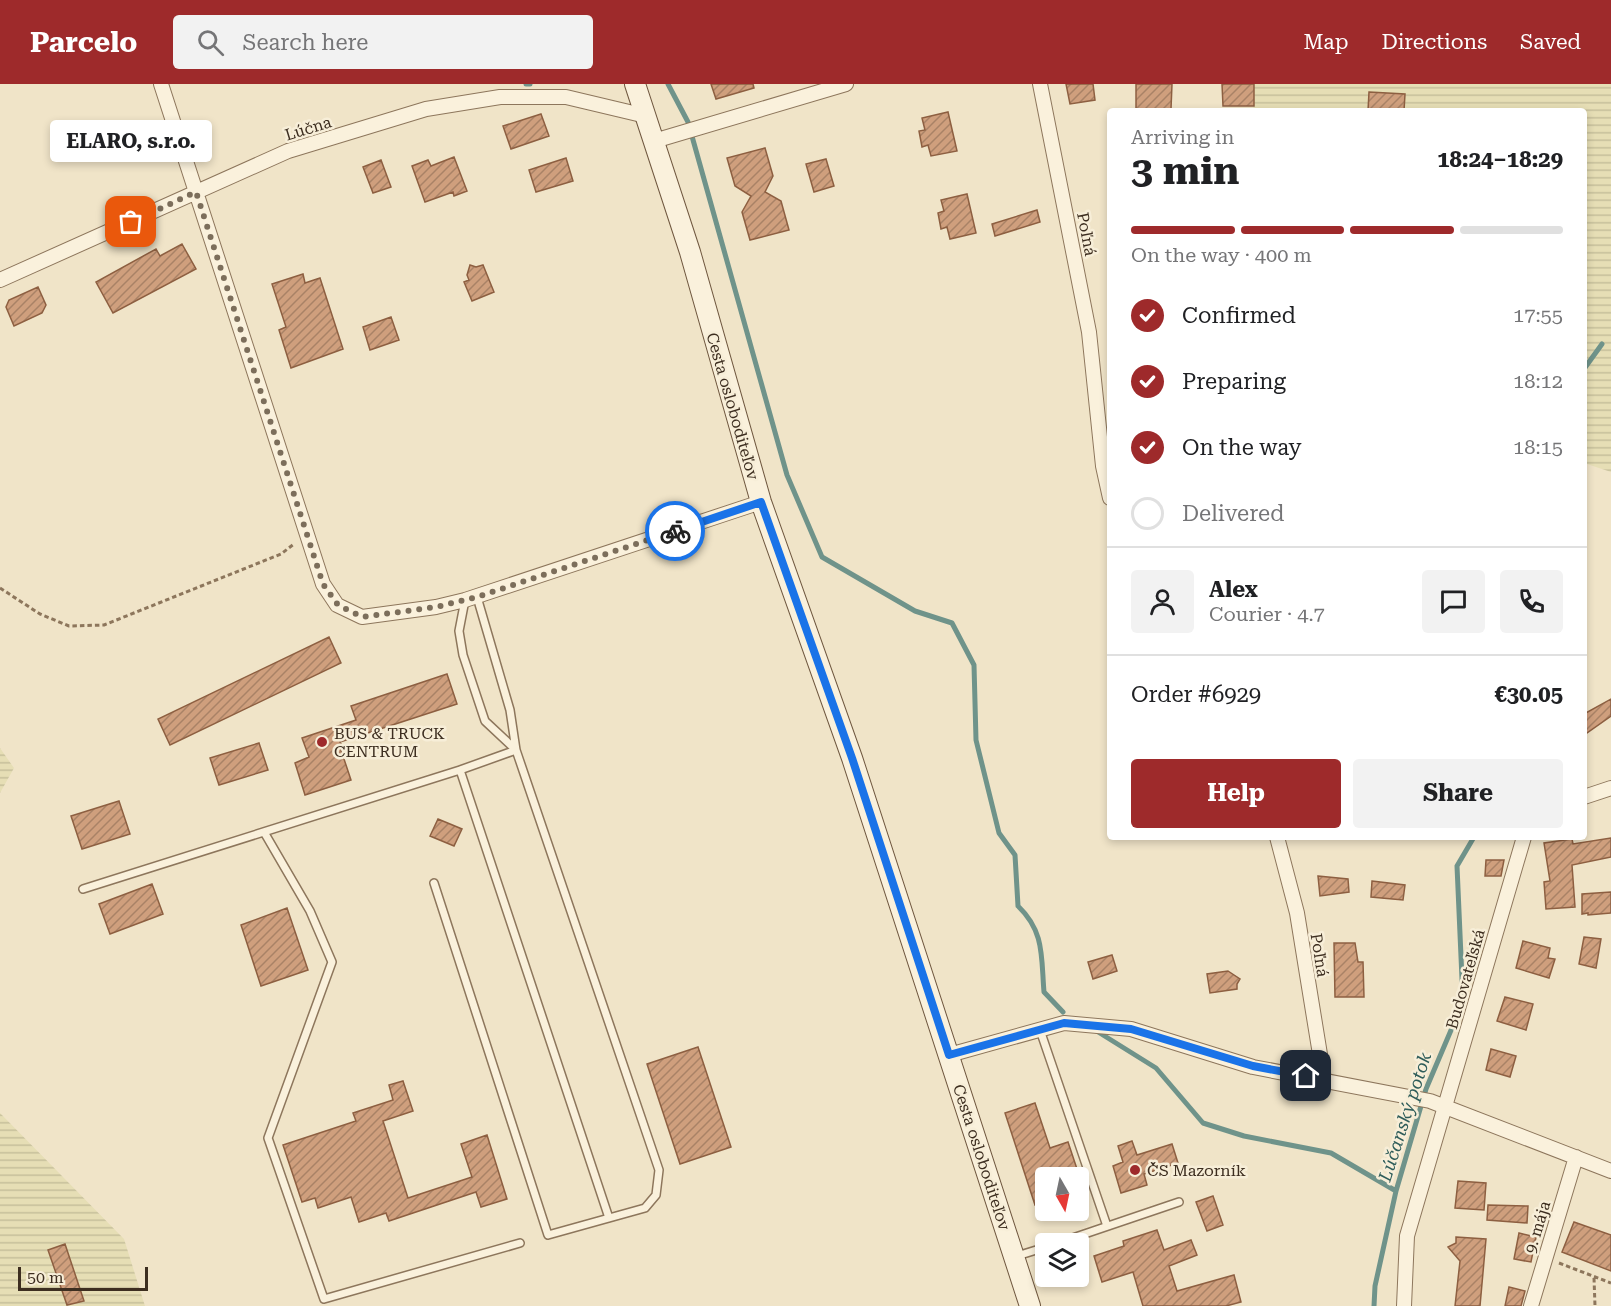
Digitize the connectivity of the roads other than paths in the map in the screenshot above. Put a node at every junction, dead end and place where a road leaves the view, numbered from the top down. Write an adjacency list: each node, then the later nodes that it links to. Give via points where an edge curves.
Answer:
1 (162, 84): 7 (street)
2 (635, 84): 5 (main road, Cesta osloboditeľov)
3 (846, 84): 6 (street)
4 (1040, 84): 9 (street, Poľná, via 1089,332)
5 (646, 116): 6 (main road, Cesta osloboditeľov); 7 (street, Lúčna, via 566,97 500,97 426,109 288,150)
6 (654, 141): 10 (main road, Cesta osloboditeľov)
7 (196, 192): 8 (street, Lúčna); 11 (street, via 323,584 338,605 362,617)
8 (0, 280)
9 (1107, 484)
10 (761, 502): 11 (street); 22 (main road, Cesta osloboditeľov, via 852,758)
11 (471, 598): 12 (lane, via 510,710); 12 (lane, via 459,631 467,666 485,721)
12 (516, 750): 13 (lane); 28 (lane, via 659,1170 656,1195 645,1208)
13 (460, 770): 16 (lane); 28 (lane)
14 (1611, 788): 15 (street)
15 (1587, 796)
16 (264, 832): 20 (lane); 31 (lane, via 310,911 332,962 268,1137 324,1299)
17 (1278, 840): 23 (street, Poľná, via 1297,913)
18 (1523, 840): 24 (street, Budovateľská)
19 (434, 883): 28 (lane, via 548,1235)
20 (83, 889)
21 (1040, 1030): 22 (street); 23 (street, via 1064,1023 1131,1029 1253,1066); 29 (lane)
22 (949, 1055): 33 (main road, Cesta osloboditeľov)
23 (1324, 1080): 24 (street)
24 (1445, 1106): 25 (street); 35 (street, Budovateľská, via 1407,1236)
25 (1576, 1157): 26 (street); 36 (street, 9. mája)
26 (1611, 1171)
27 (1179, 1202): 29 (lane)
28 (609, 1218)
29 (1107, 1226): 30 (lane)
30 (1087, 1233)
31 (520, 1243)
32 (1035, 1250): 33 (lane)
33 (1014, 1257): 34 (main road, Cesta osloboditeľov)
34 (1030, 1306)
35 (1404, 1306)
36 (1531, 1306)

